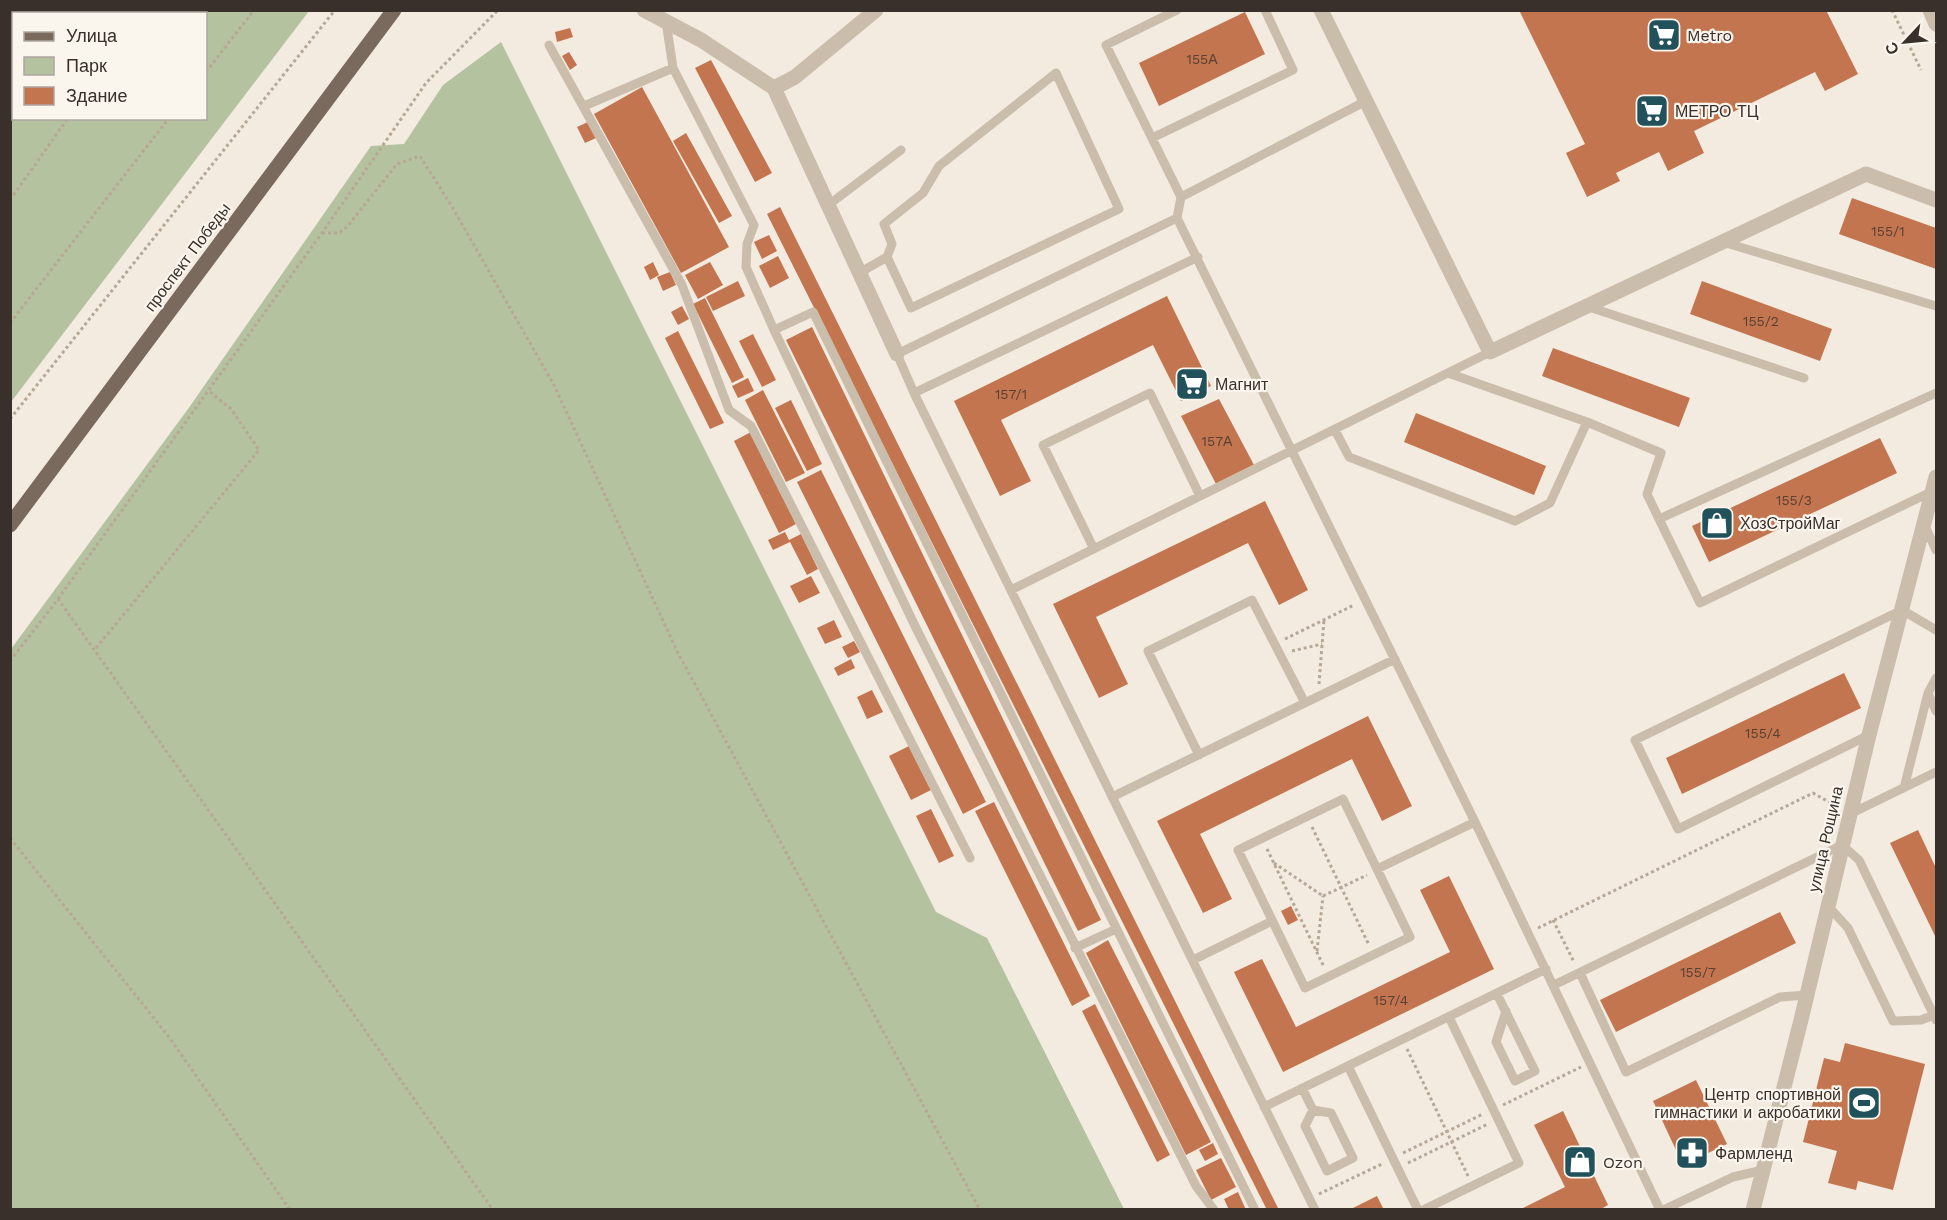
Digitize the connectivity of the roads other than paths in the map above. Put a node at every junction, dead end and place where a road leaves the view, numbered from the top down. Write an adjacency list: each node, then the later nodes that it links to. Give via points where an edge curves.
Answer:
1 (394, 10): 41 (main road, проспект Победы)
2 (644, 10): 8 (street)
3 (876, 10): 12 (street, via 795,76)
4 (1177, 10): 15 (lane, via 1106,45)
5 (1265, 10): 15 (lane, via 1293,70)
6 (1321, 10): 13 (street)
7 (1930, 10): 9 (street)
8 (666, 21): 11 (lane); 12 (street)
9 (1936, 24)
10 (549, 45): 14 (lane)
11 (673, 68): 14 (lane); 27 (lane, via 754,225 747,244 746,267)
12 (774, 88): 19 (street)
13 (1366, 101): 17 (lane); 28 (street)
14 (584, 106): 60 (lane, via 682,285 729,410 751,426 765,452)
15 (1152, 138): 17 (lane)
16 (902, 150): 19 (lane)
17 (1181, 197): 20 (lane)
18 (1936, 200): 21 (street, via 1866,174)
19 (827, 206): 24 (street)
20 (1177, 218): 23 (lane); 29 (lane)
21 (1723, 242): 25 (street); 26 (lane)
22 (887, 257): 22 (lane, via 911,308 1119,209 1056,73 939,166 923,193 886,220 884,229 892,244); 24 (lane)
23 (1198, 257): 32 (lane); 36 (lane)
24 (859, 273): 29 (street)
25 (1586, 306): 28 (street); 31 (lane)
26 (1936, 306)
27 (774, 330): 64 (lane, via 813,312); 65 (lane)
28 (1490, 352): 30 (lane)
29 (897, 354): 32 (lane)
30 (1448, 373): 34 (lane); 35 (lane)
31 (1804, 378)
32 (914, 393): 44 (lane)
33 (1936, 393): 39 (lane)
34 (1587, 422): 35 (lane, via 1550,504 1515,521 1349,457); 39 (lane, via 1661,453 1647,494)
35 (1335, 430): 36 (lane)
36 (1293, 450): 38 (lane); 47 (lane)
37 (1935, 486): 39 (lane, via 1700,603); 40 (street, улица Рощина)
38 (1200, 496): 42 (lane); 42 (lane, via 1150,393 1044,445)
39 (1659, 519)
40 (1924, 524): 43 (lane); 45 (street, улица Рощина)
41 (10, 525)
42 (1094, 549): 44 (lane)
43 (1936, 550)
44 (1011, 590): 56 (lane)
45 (1902, 610): 46 (lane); 52 (street, улица Рощина); 52 (lane, via 1635,740 1678,829)
46 (1936, 630)
47 (1395, 659): 50 (lane); 58 (lane)
48 (1936, 678): 49 (lane)
49 (1928, 693): 51 (lane); 55 (lane)
50 (1305, 703): 53 (lane); 53 (lane, via 1252,600 1148,651)
51 (1936, 711)
52 (1869, 735): 57 (street, улица Рощина)
53 (1199, 755): 56 (lane)
54 (1935, 776): 55 (lane)
55 (1904, 788): 57 (lane)
56 (1112, 797): 66 (lane)
57 (1850, 814): 59 (street, улица Рощина)
58 (1475, 822): 61 (lane); 67 (lane)
59 (1842, 845): 62 (street, улица Рощина); 68 (lane); 74 (lane, via 1858,860)
60 (970, 858)
61 (1377, 869): 63 (lane, via 1410,937 1305,988); 63 (lane, via 1343,799 1238,850)
62 (1828, 906): 71 (street, улица Рощина); 74 (lane, via 1848,928 1893,1022)
63 (1272, 921): 66 (lane)
64 (1116, 928): 65 (lane); 81 (lane)
65 (1075, 948): 80 (lane, via 1196,1186)
66 (1193, 960): 77 (lane)
67 (1546, 969): 69 (lane); 70 (lane)
68 (1580, 973): 69 (lane); 71 (lane, via 1626,1072 1780,997)
69 (1554, 985): 85 (lane)
70 (1497, 994): 72 (lane); 73 (lane)
71 (1807, 995): 79 (street, улица Рощина)
72 (1506, 1011): 72 (lane, via 1496,1042 1515,1082 1535,1071)
73 (1449, 1017): 75 (lane); 84 (lane, via 1519,1163)
74 (1935, 1017)
75 (1348, 1066): 76 (lane); 83 (lane)
76 (1302, 1089): 77 (lane); 78 (lane)
77 (1264, 1107): 82 (lane)
78 (1313, 1110): 78 (lane, via 1305,1126 1327,1171 1353,1158 1331,1113)
79 (1763, 1170): 85 (lane, via 1733,1177); 86 (street, улица Рощина)
80 (1214, 1209)
81 (1255, 1209)
82 (1315, 1209)
83 (1418, 1209)
84 (1423, 1209)
85 (1662, 1209)
86 (1753, 1209)

